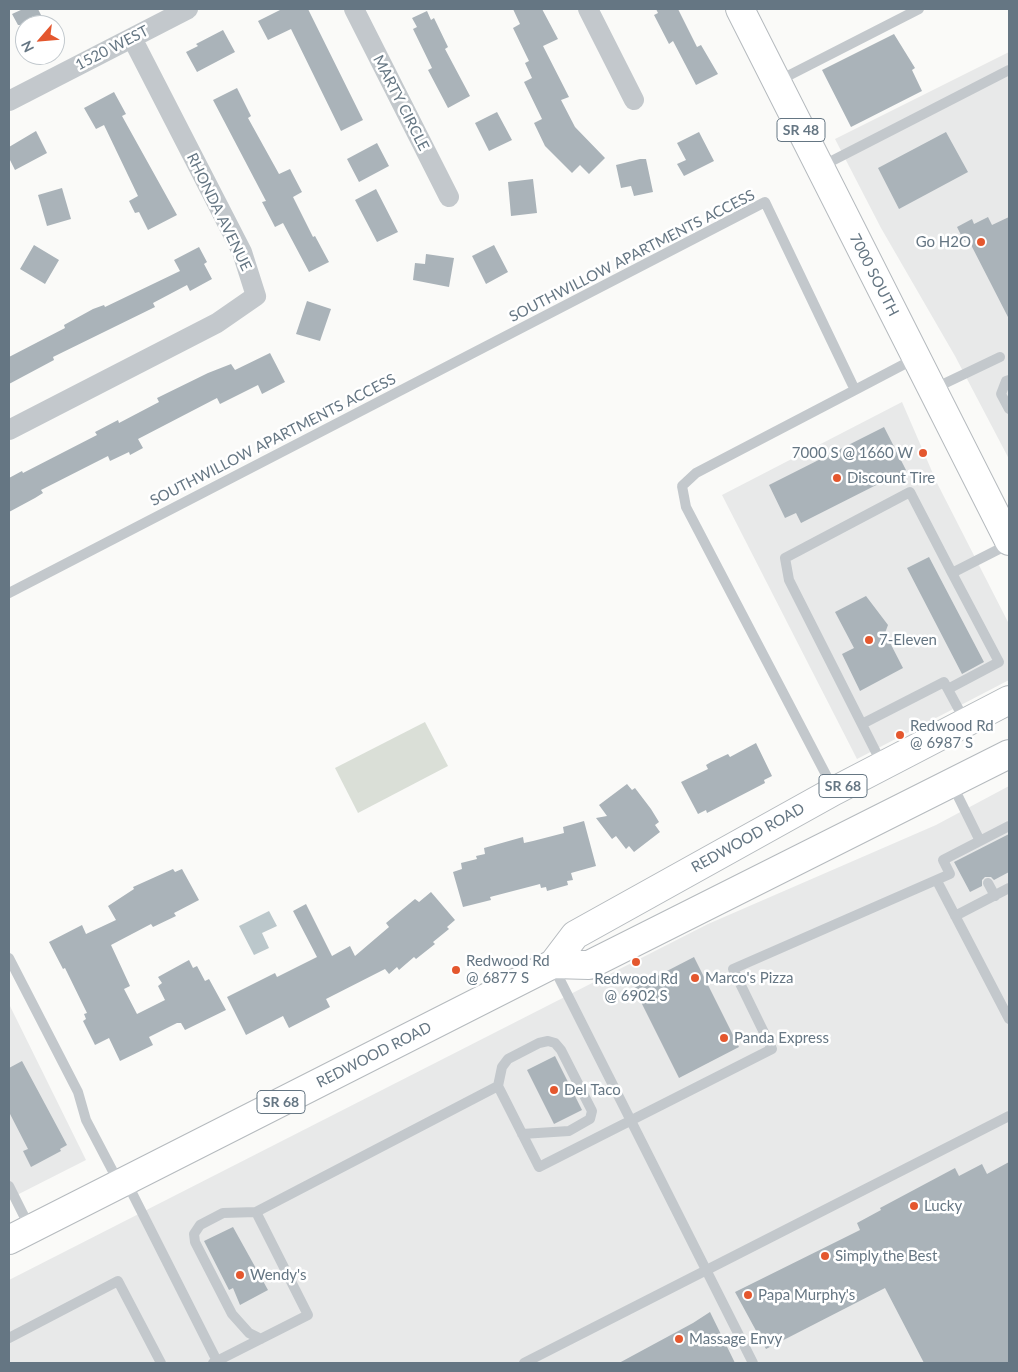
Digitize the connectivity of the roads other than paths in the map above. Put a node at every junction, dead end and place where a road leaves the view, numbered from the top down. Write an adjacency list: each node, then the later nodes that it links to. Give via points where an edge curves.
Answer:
1 (188, 9): 6 (street, 1520 WEST)
2 (354, 9): 12 (street, MARTY CIRCLE)
3 (588, 9): 9 (street)
4 (740, 9): 8 (main road, 7000 SOUTH / SR 48)
5 (919, 9): 8 (lane)
6 (132, 38): 10 (street, 1520 WEST); 19 (street, RHONDA AVENUE, via 242,252 256,296 217,323)
7 (1009, 70): 11 (lane)
8 (777, 81): 11 (main road, 7000 SOUTH / SR 48)
9 (634, 100)
10 (9, 101)
11 (820, 167): 14 (main road, 7000 SOUTH / SR 48)
12 (449, 198)
13 (1000, 357): 17 (lane)
14 (916, 358): 16 (lane); 17 (main road, 7000 SOUTH / SR 48)
15 (1009, 380): 18 (lane, via 1002,394)
16 (855, 390): 22 (lane, SOUTHWILLOW APARTMENTS ACCESS, via 765,202); 30 (lane, via 696,473 682,486 686,507)
17 (932, 390): 20 (main road, 7000 SOUTH / SR 48)
18 (1009, 409)
19 (9, 430)
20 (1008, 535): 21 (lane)
21 (952, 573): 23 (lane, via 999,662); 26 (lane, via 910,492 784,558 789,580)
22 (9, 594)
23 (948, 689): 25 (lane); 26 (lane, via 944,682)
24 (1009, 700): 25 (main road, REDWOOD ROAD / SR 68)
25 (966, 722): 28 (main road, REDWOOD ROAD / SR 68)
26 (862, 724): 28 (lane)
27 (1009, 754): 29 (main road, REDWOOD ROAD / SR 68)
28 (883, 765): 30 (main road, REDWOOD ROAD / SR 68)
29 (952, 783): 32 (lane); 39 (main road, REDWOOD ROAD / SR 68, via 589,965)
30 (834, 790): 39 (main road, REDWOOD ROAD / SR 68, via 575,935)
31 (1009, 826): 32 (lane, via 998,836)
32 (980, 841): 33 (lane, via 971,850 943,860 950,874)
33 (937, 881): 37 (lane); 45 (lane, via 734,969 772,1049)
34 (988, 883): 36 (lane)
35 (1009, 888): 36 (lane)
36 (995, 896): 37 (lane)
37 (955, 916): 41 (lane)
38 (9, 958): 47 (lane, via 78,1092 86,1120)
39 (553, 964): 45 (lane); 47 (main road, REDWOOD ROAD / SR 68)
40 (1009, 992): 41 (lane)
41 (999, 998): 42 (lane)
42 (1009, 1019)
43 (498, 1086): 46 (lane); 46 (lane, via 504,1062 548,1041 561,1050 592,1111 590,1119 569,1131); 49 (lane)
44 (1009, 1116): 51 (lane)
45 (631, 1119): 46 (lane, via 539,1168); 51 (lane)
46 (522, 1134)
47 (122, 1182): 50 (main road, REDWOOD ROAD / SR 68); 55 (lane)
48 (9, 1186): 50 (lane)
49 (256, 1212): 53 (lane, via 308,1315); 53 (lane, via 223,1213 200,1224 193,1238 232,1314 249,1333)
50 (20, 1235)
51 (707, 1270): 56 (lane); 57 (lane)
52 (9, 1338): 54 (lane, via 118,1281)
53 (261, 1339): 55 (lane)
54 (161, 1363)
55 (216, 1363)
56 (524, 1363)
57 (753, 1363)

